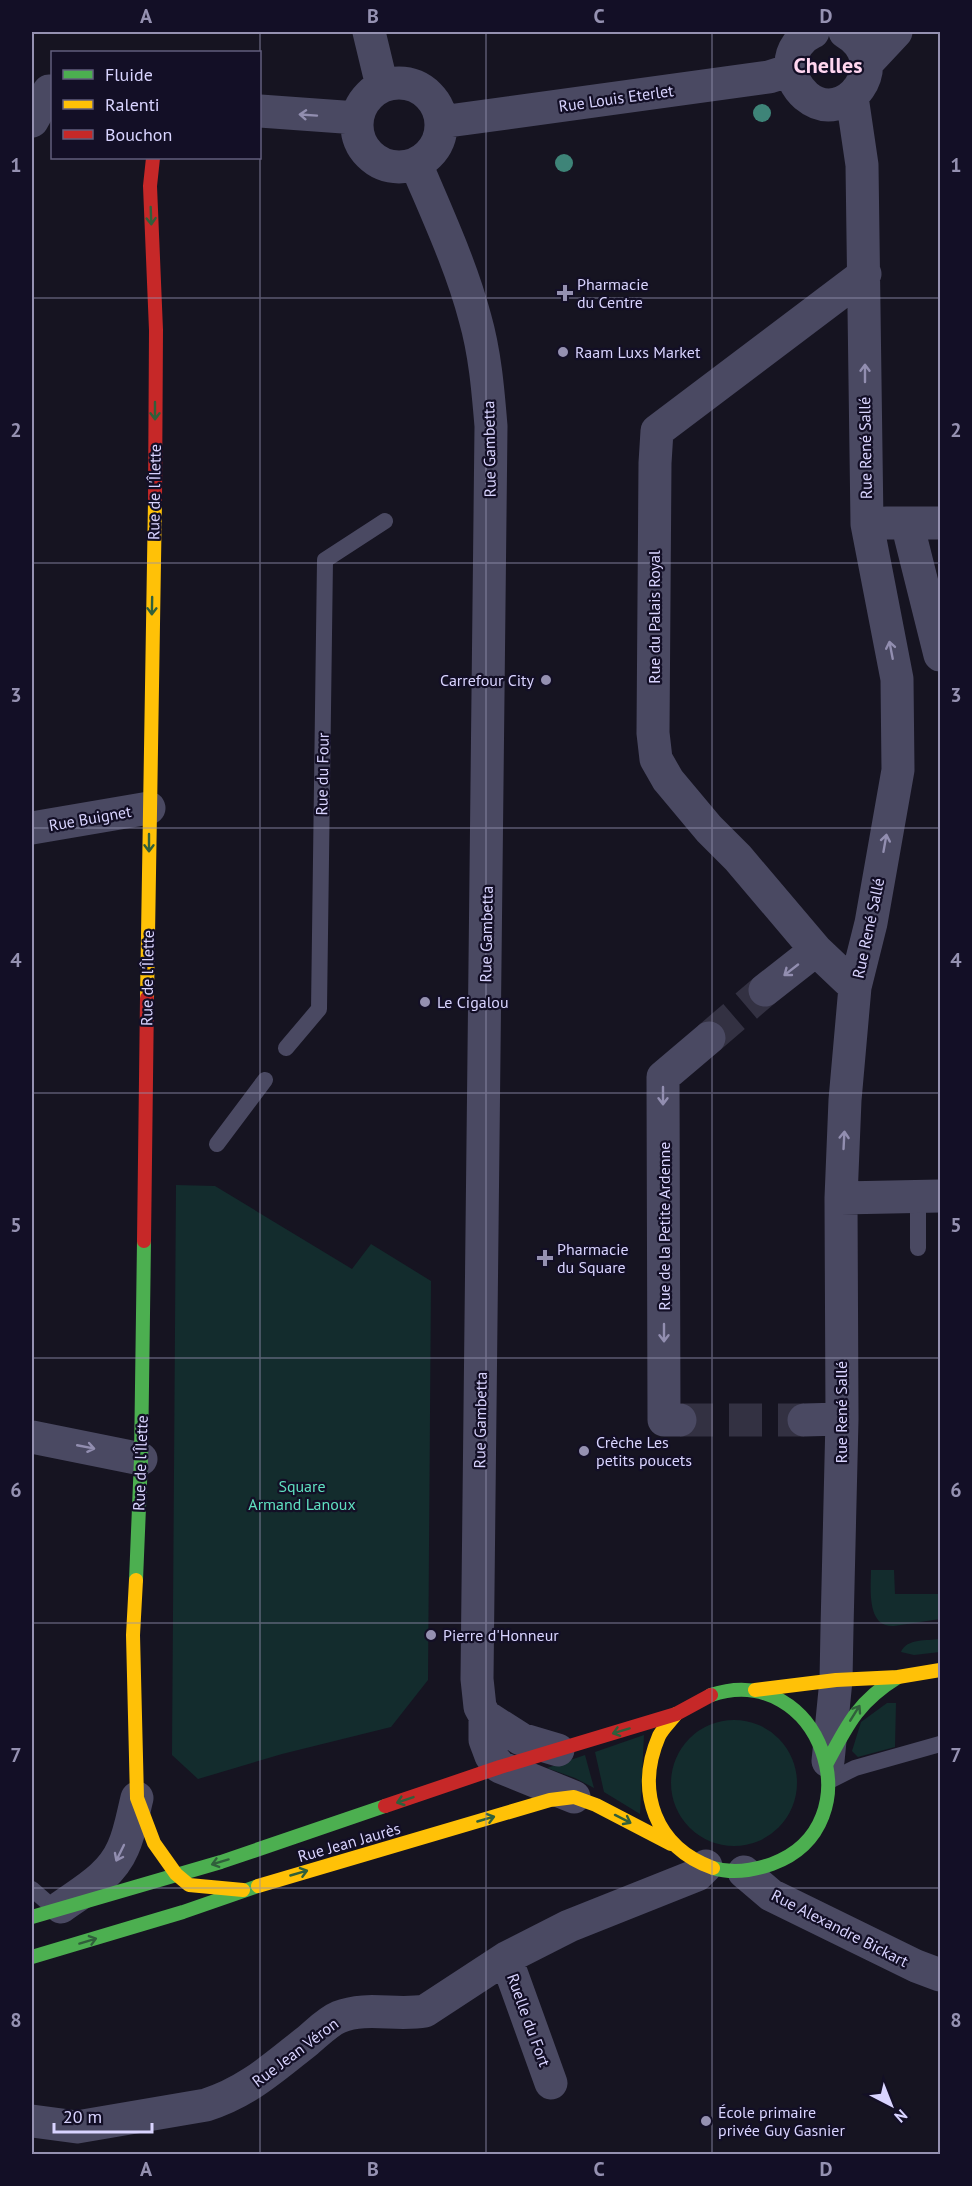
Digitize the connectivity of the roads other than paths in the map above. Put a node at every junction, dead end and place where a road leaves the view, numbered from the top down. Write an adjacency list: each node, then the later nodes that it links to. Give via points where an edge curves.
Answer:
1 (369, 32): 7 (street)
2 (813, 32): 6 (street, via 795,49)
3 (845, 32): 5 (street, via 860,44)
4 (896, 32): 5 (street)
5 (867, 63): 9 (street, via 866,76)
6 (791, 70): 9 (street, via 794,82 809,99 831,104); 13 (street, Rue Louis Eterlet, via 769,77)
7 (382, 86): 11 (street, via 361,105); 13 (street, via 408,84 421,89 438,109)
8 (44, 89): 12 (street)
9 (852, 97): 16 (street, Rue René Sallé, via 862,165)
10 (261, 111): 11 (street, one-way to 10)
11 (357, 118): 15 (street, via 360,144 378,162 390,167)
12 (32, 121)
13 (441, 122): 15 (street, via 435,147)
14 (153, 159): 22 (main road, Rue de l'Îlette, one-way to 22, via 150,186 156,330 155,500)
15 (416, 164): 44 (street, Rue Gambetta, via 475,317 488,380 491,426 477,1680)
16 (865, 274): 20 (street, Rue René Sallé, one-way to 16); 24 (street, Rue du Palais Royal, via 657,431 656,759 668,780 709,829)
17 (386, 521): 28 (lane, Rue du Four, via 325,560 319,1009)
18 (906, 523): 19 (street); 20 (street); 21 (street)
19 (940, 523)
20 (867, 524): 25 (street, Rue René Sallé, one-way to 20, via 871,923 898,770 897,679)
21 (940, 655)
22 (149, 808): 23 (street, Rue Buignet); 38 (main road, Rue de l'Îlette, one-way to 38)
23 (32, 828)
24 (816, 950): 25 (street, Rue du Palais Royal); 26 (street, one-way to 26)
25 (855, 987): 32 (street, Rue René Sallé, one-way to 25)
26 (765, 990)
27 (709, 1038): 35 (street, Rue de la Petite Ardenne, one-way to 35, via 663,1077 664,1420)
28 (286, 1048)
29 (265, 1080): 30 (lane)
30 (217, 1143)
31 (929, 1197): 32 (street); 33 (lane)
32 (841, 1198): 34 (street, Rue René Sallé)
33 (918, 1248)
34 (842, 1419): 36 (street); 41 (street, Rue René Sallé)
35 (680, 1420)
36 (804, 1420)
37 (32, 1437): 38 (street, one-way to 38)
38 (141, 1459): 50 (main road, Rue de l'Îlette, via 133,1635)
39 (940, 1670): 40 (main road)
40 (898, 1677): 41 (main road); 48 (main road, one-way to 40, via 861,1704)
41 (836, 1680): 42 (main road); 48 (street, Rue René Sallé)
42 (752, 1691): 43 (main road, via 725,1691 699,1699); 48 (main road, via 778,1699 801,1716 818,1737)
43 (676, 1714): 46 (main road, Rue Jean Jaurès, one-way to 46); 51 (main road, via 660,1734 650,1758 647,1784 651,1810)
44 (484, 1716): 46 (street, via 521,1739); 47 (street, Rue Gambetta, via 487,1748)
45 (940, 1744): 48 (lane)
46 (558, 1750): 47 (main road, Rue Jean Jaurès)
47 (500, 1767): 49 (street); 54 (main road, Rue Jean Jaurès, one-way to 54)
48 (828, 1772): 53 (main road, via 825,1808 813,1833 795,1853 771,1866)
49 (574, 1797): 51 (main road, one-way to 51); 56 (main road, Rue Jean Jaurès, one-way to 49, via 550,1800)
50 (137, 1798): 54 (main road, Rue de l'Îlette, via 154,1843); 57 (street, Rue de l'Îlette, one-way to 57, via 124,1847 115,1864 101,1879)
51 (671, 1844): 52 (main road)
52 (706, 1866): 53 (main road); 59 (street, Rue Jean Véron, via 698,1875 569,1926)
53 (744, 1872): 60 (street, Rue Alexandre Bickart, via 771,1895)
54 (176, 1874): 56 (main road, Rue de l'Îlette, via 189,1885); 57 (main road, Rue Jean Jaurès)
55 (32, 1889): 57 (lane)
56 (243, 1890): 58 (main road, Rue Jean Jaurès, one-way to 56, via 183,1912)
57 (44, 1913)
58 (32, 1956)
59 (506, 1958): 61 (street, Ruelle du Fort); 62 (street, Rue Jean Véron, via 425,2011 358,2012 335,2018 251,2085 225,2099 77,2127)
60 (940, 1975)
61 (551, 2083)
62 (32, 2121)

